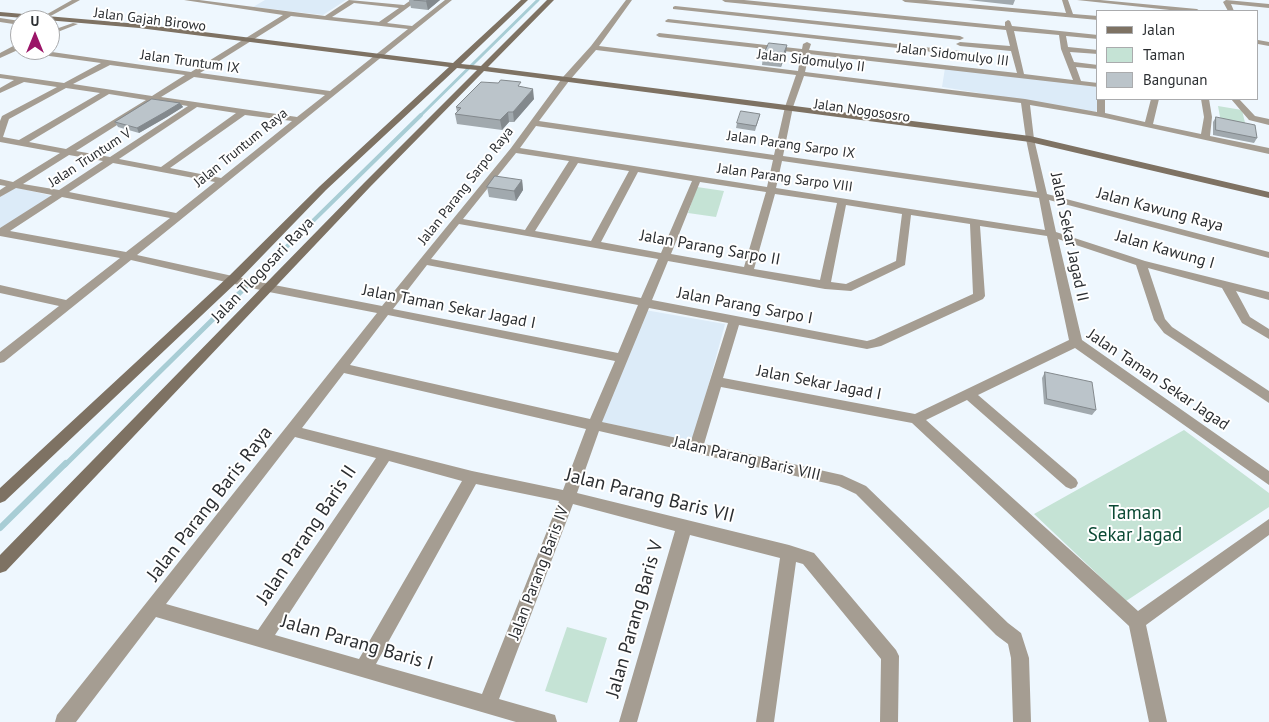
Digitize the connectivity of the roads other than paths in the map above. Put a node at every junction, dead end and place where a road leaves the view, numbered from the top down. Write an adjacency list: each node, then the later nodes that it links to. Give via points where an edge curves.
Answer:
1 (77, 0): 26 (street)
2 (188, 0): 17 (street)
3 (261, 0): 20 (street)
4 (353, 0): 21 (street); 32 (street)
5 (414, 0): 21 (street)
6 (449, 0): 29 (street, Jalan Truntum Raya)
7 (525, 0): 71 (street, Jalan Tlogosari Raya)
8 (551, 0): 73 (street, Jalan Tlogosari Raya)
9 (629, 0): 57 (street, Jalan Parang Sarpo Raya)
10 (680, 0): 19 (street)
11 (724, 0): 23 (street)
12 (823, 0): 23 (street)
13 (905, 0): 22 (street)
14 (1065, 0): 30 (street)
15 (1080, 0): 24 (street)
16 (1170, 0): 24 (street)
17 (201, 1): 20 (street)
18 (1268, 7): 25 (street, via 1226,2)
19 (676, 8): 33 (street); 37 (street)
20 (245, 9): 28 (street)
21 (407, 9): 42 (street)
22 (1005, 9): 30 (street); 44 (street)
23 (820, 10): 38 (street); 40 (street)
24 (1177, 10)
25 (1230, 10)
26 (60, 12)
27 (422, 12): 29 (street)
28 (291, 13): 32 (street); 53 (street)
29 (434, 13): 45 (street, Jalan Truntum Raya)
30 (1070, 15): 31 (street)
31 (1088, 17): 34 (street); 50 (street)
32 (326, 18): 42 (street)
33 (773, 18): 40 (street); 47 (street)
34 (1096, 18)
35 (60, 20): 36 (street)
36 (64, 20): 39 (street, Jalan Gajah Birowo); 41 (street, Jalan Gajah Birowo)
37 (668, 21): 47 (street); 56 (street)
38 (959, 22): 44 (street); 54 (street)
39 (112, 23): 43 (street); 49 (street, Jalan Gajah Birowo)
40 (815, 23): 51 (street); 54 (street)
41 (75, 24): 43 (street, Jalan Gajah Birowo); 46 (street)
42 (381, 24): 45 (street)
43 (104, 27): 49 (street, Jalan Gajah Birowo)
44 (1009, 27): 48 (street); 58 (street)
45 (414, 28): 64 (street, Jalan Truntum Raya)
46 (60, 29)
47 (770, 33): 51 (street); 65 (street)
48 (1062, 33): 52 (street); 59 (street)
49 (188, 34): 53 (street, Jalan Gajah Birowo); 55 (street, Jalan Gajah Birowo)
50 (1096, 35)
51 (809, 36): 60 (street); 62 (street)
52 (1096, 37)
53 (251, 39): 55 (street); 64 (street, Jalan Gajah Birowo)
54 (960, 41): 58 (street); 62 (street)
55 (243, 44): 66 (street, Jalan Gajah Birowo); 75 (street)
56 (653, 45): 57 (street, Jalan Sidomulyo II); 65 (street, Jalan Sidomulyo II); 65 (street)
57 (594, 48): 79 (street, Jalan Parang Sarpo Raya)
58 (1015, 49): 77 (street)
59 (1065, 49): 61 (street); 68 (street)
60 (804, 51): 65 (street, Jalan Sidomulyo III); 69 (street, Jalan Sidomulyo III); 74 (street)
61 (1096, 52)
62 (960, 53): 72 (street)
63 (60, 55): 67 (street, Jalan Truntum IX)
64 (379, 55): 66 (street, Jalan Truntum Raya); 71 (street, Jalan Gajah Birowo)
65 (760, 57): 74 (street, Jalan Sidomulyo II)
66 (370, 61): 71 (street, Jalan Gajah Birowo); 86 (street, Jalan Truntum Raya)
67 (109, 62): 75 (street, Jalan Truntum IX); 81 (street)
68 (1072, 64): 70 (street); 80 (street)
69 (942, 66): 72 (street, Jalan Sidomulyo III); 83 (street)
70 (1096, 67)
71 (453, 68): 73 (street, Jalan Nogososro); 139 (street, Jalan Tlogosari Raya, via 323,188)
72 (962, 69): 77 (street, Jalan Sidomulyo III)
73 (477, 72): 79 (street, Jalan Nogososro); 142 (street, Jalan Tlogosari Raya)
74 (801, 73): 83 (street, Jalan Sidomulyo II); 94 (street)
75 (190, 75): 86 (street, Jalan Truntum IX); 87 (street)
76 (0, 76): 78 (street)
77 (1021, 76): 80 (street, Jalan Sidomulyo III)
78 (23, 79): 81 (street); 84 (street)
79 (564, 83): 94 (street, Jalan Nogososro); 99 (street, Jalan Parang Sarpo Raya)
80 (1078, 83): 82 (street, Jalan Sidomulyo III)
81 (66, 85): 85 (street); 101 (street, via 5,118)
82 (1096, 86)
83 (939, 89): 92 (street, Jalan Sidomulyo II)
84 (0, 91)
85 (109, 92): 87 (street); 105 (street)
86 (332, 94): 97 (street, Jalan Truntum Raya)
87 (154, 99): 93 (street); 108 (street)
88 (1101, 100): 96 (street)
89 (1155, 100): 100 (street)
90 (1205, 100): 102 (street, via 1208,117)
91 (1236, 100): 98 (street, via 1252,118)
92 (1025, 101): 96 (street, Jalan Sidomulyo II); 104 (street, Jalan Sekar Jagad II)
93 (195, 105): 95 (street); 111 (street, Jalan Truntum V)
94 (788, 110): 104 (street, Jalan Nogososro); 109 (street)
95 (243, 112): 97 (street); 112 (street)
96 (1101, 114): 100 (street, Jalan Sidomulyo II)
97 (300, 120): 115 (street, Jalan Truntum Raya)
98 (1269, 122)
99 (533, 123): 106 (street, Jalan Parang Sarpo Raya); 109 (street, Jalan Parang Sarpo IX)
100 (1148, 126): 102 (street, Jalan Sidomulyo II)
101 (0, 135)
102 (1205, 137): 107 (street, Jalan Sidomulyo II)
103 (0, 139): 105 (street)
104 (1031, 143): 121 (street, Jalan Nogososro); 122 (street, Jalan Sekar Jagad II); 124 (street, Jalan Nogososro)
105 (19, 144): 108 (street)
106 (514, 150): 110 (street, Jalan Parang Sarpo VIII); 127 (street, Jalan Parang Sarpo Raya)
107 (1269, 151)
108 (66, 152): 111 (street); 117 (street)
109 (776, 157): 118 (street); 122 (street, Jalan Parang Sarpo IX)
110 (574, 161): 113 (street, Jalan Parang Sarpo VIII); 129 (street)
111 (109, 162): 112 (street); 120 (street, Jalan Truntum V)
112 (162, 170): 115 (street)
113 (634, 170): 114 (street, Jalan Parang Sarpo VIII); 132 (street)
114 (697, 179): 118 (street, Jalan Parang Sarpo VIII); 135 (street, Jalan Parang Baris IV)
115 (223, 181): 126 (street, Jalan Truntum Raya)
116 (0, 182): 117 (street)
117 (14, 185): 119 (street); 120 (street)
118 (771, 190): 123 (street, Jalan Parang Sarpo VIII); 138 (street)
119 (0, 194)
120 (59, 194): 126 (street); 130 (street, Jalan Truntum V)
121 (1269, 195)
122 (1044, 196): 131 (street, Jalan Sekar Jagad II); 133 (street, Jalan Kawung Raya)
123 (842, 201): 125 (street, Jalan Parang Sarpo VIII); 141 (street)
124 (1269, 202)
125 (907, 210): 128 (street, Jalan Parang Sarpo VIII); 141 (street, Jalan Parang Sarpo II, via 901,263 850,287)
126 (178, 216): 134 (street, Jalan Truntum Raya)
127 (457, 221): 129 (street, Jalan Parang Sarpo II); 136 (street, Jalan Parang Sarpo Raya)
128 (975, 221): 131 (street, Jalan Parang Sarpo VIII); 148 (street, Jalan Parang Sarpo I, via 978,296 877,343 858,344)
129 (529, 232): 132 (street, Jalan Parang Sarpo II)
130 (1, 233): 134 (street, Jalan Taman Sekar Jagad I)
131 (1052, 234): 137 (street, Jalan Kawung I); 150 (street, Jalan Sekar Jagad II)
132 (595, 244): 135 (street, Jalan Parang Sarpo II)
133 (1269, 255)
134 (128, 256): 139 (street, Jalan Taman Sekar Jagad I); 145 (street, Jalan Truntum Raya)
135 (665, 258): 138 (street, Jalan Parang Sarpo II); 146 (street, Jalan Parang Baris IV)
136 (424, 261): 146 (street, Jalan Parang Sarpo I); 147 (street, Jalan Parang Sarpo Raya)
137 (1141, 263): 140 (street, Jalan Kawung I); 156 (street, via 1160,320 1168,330)
138 (748, 272): 141 (street, Jalan Parang Sarpo II)
139 (236, 280): 142 (street, Jalan Taman Sekar Jagad I); 165 (street, Jalan Tlogosari Raya)
140 (1226, 284): 144 (street, Jalan Kawung I); 149 (street, via 1246,320)
141 (824, 285)
142 (266, 287): 147 (street, Jalan Taman Sekar Jagad I); 170 (street, Jalan Tlogosari Raya)
143 (0, 289): 145 (street)
144 (1269, 296)
145 (67, 304): 151 (street, Jalan Truntum Raya)
146 (646, 304): 148 (street, Jalan Parang Sarpo I); 152 (street, Jalan Parang Baris IV)
147 (388, 310): 152 (street, Jalan Taman Sekar Jagad I); 153 (street, Jalan Parang Baris Raya)
148 (734, 321): 154 (street)
149 (1269, 335)
150 (1076, 342): 155 (street, Jalan Taman Sekar Jagad); 163 (street, Jalan Taman Sekar Jagad)
151 (1, 358)
152 (623, 358): 158 (street, Jalan Parang Baris IV)
153 (341, 368): 158 (street, Jalan Parang Baris VIII); 159 (street, Jalan Parang Baris Raya)
154 (715, 381): 157 (street, Jalan Sekar Jagad I); 160 (street)
155 (968, 394): 157 (street, Jalan Taman Sekar Jagad); 164 (street)
156 (1269, 398)
157 (916, 419): 172 (street)
158 (594, 425): 160 (street, Jalan Parang Baris VIII); 166 (street, Jalan Parang Baris IV)
159 (293, 431): 161 (street, Jalan Parang Baris VII); 171 (street, Jalan Parang Baris Raya)
160 (696, 447): 181 (street, Jalan Parang Baris VIII, via 842,481 861,490 1002,629 1015,638 1020,658)
161 (386, 454): 162 (street, Jalan Parang Baris VII); 173 (street, Jalan Parang Baris II)
162 (472, 477): 166 (street, Jalan Parang Baris VII); 174 (street)
163 (1269, 478)
164 (1071, 483)
165 (0, 497)
166 (568, 497): 168 (street, Jalan Parang Baris VII); 175 (street, Jalan Parang Baris IV)
167 (1269, 526): 172 (street)
168 (684, 527): 169 (street, Jalan Parang Baris VII); 178 (street, Jalan Parang Baris V)
169 (789, 552): 179 (street); 180 (street, Jalan Parang Baris VII, via 808,558 890,656)
170 (0, 566)
171 (153, 608): 173 (street, Jalan Parang Baris I); 176 (street, Jalan Parang Baris Raya)
172 (1137, 622): 182 (street)
173 (262, 638): 174 (street, Jalan Parang Baris I)
174 (364, 668): 175 (street, Jalan Parang Baris I)
175 (488, 703): 177 (street, Jalan Parang Baris I)
176 (64, 722)
177 (548, 722)
178 (628, 722)
179 (765, 722)
180 (889, 722)
181 (1022, 722)
182 (1158, 722)

